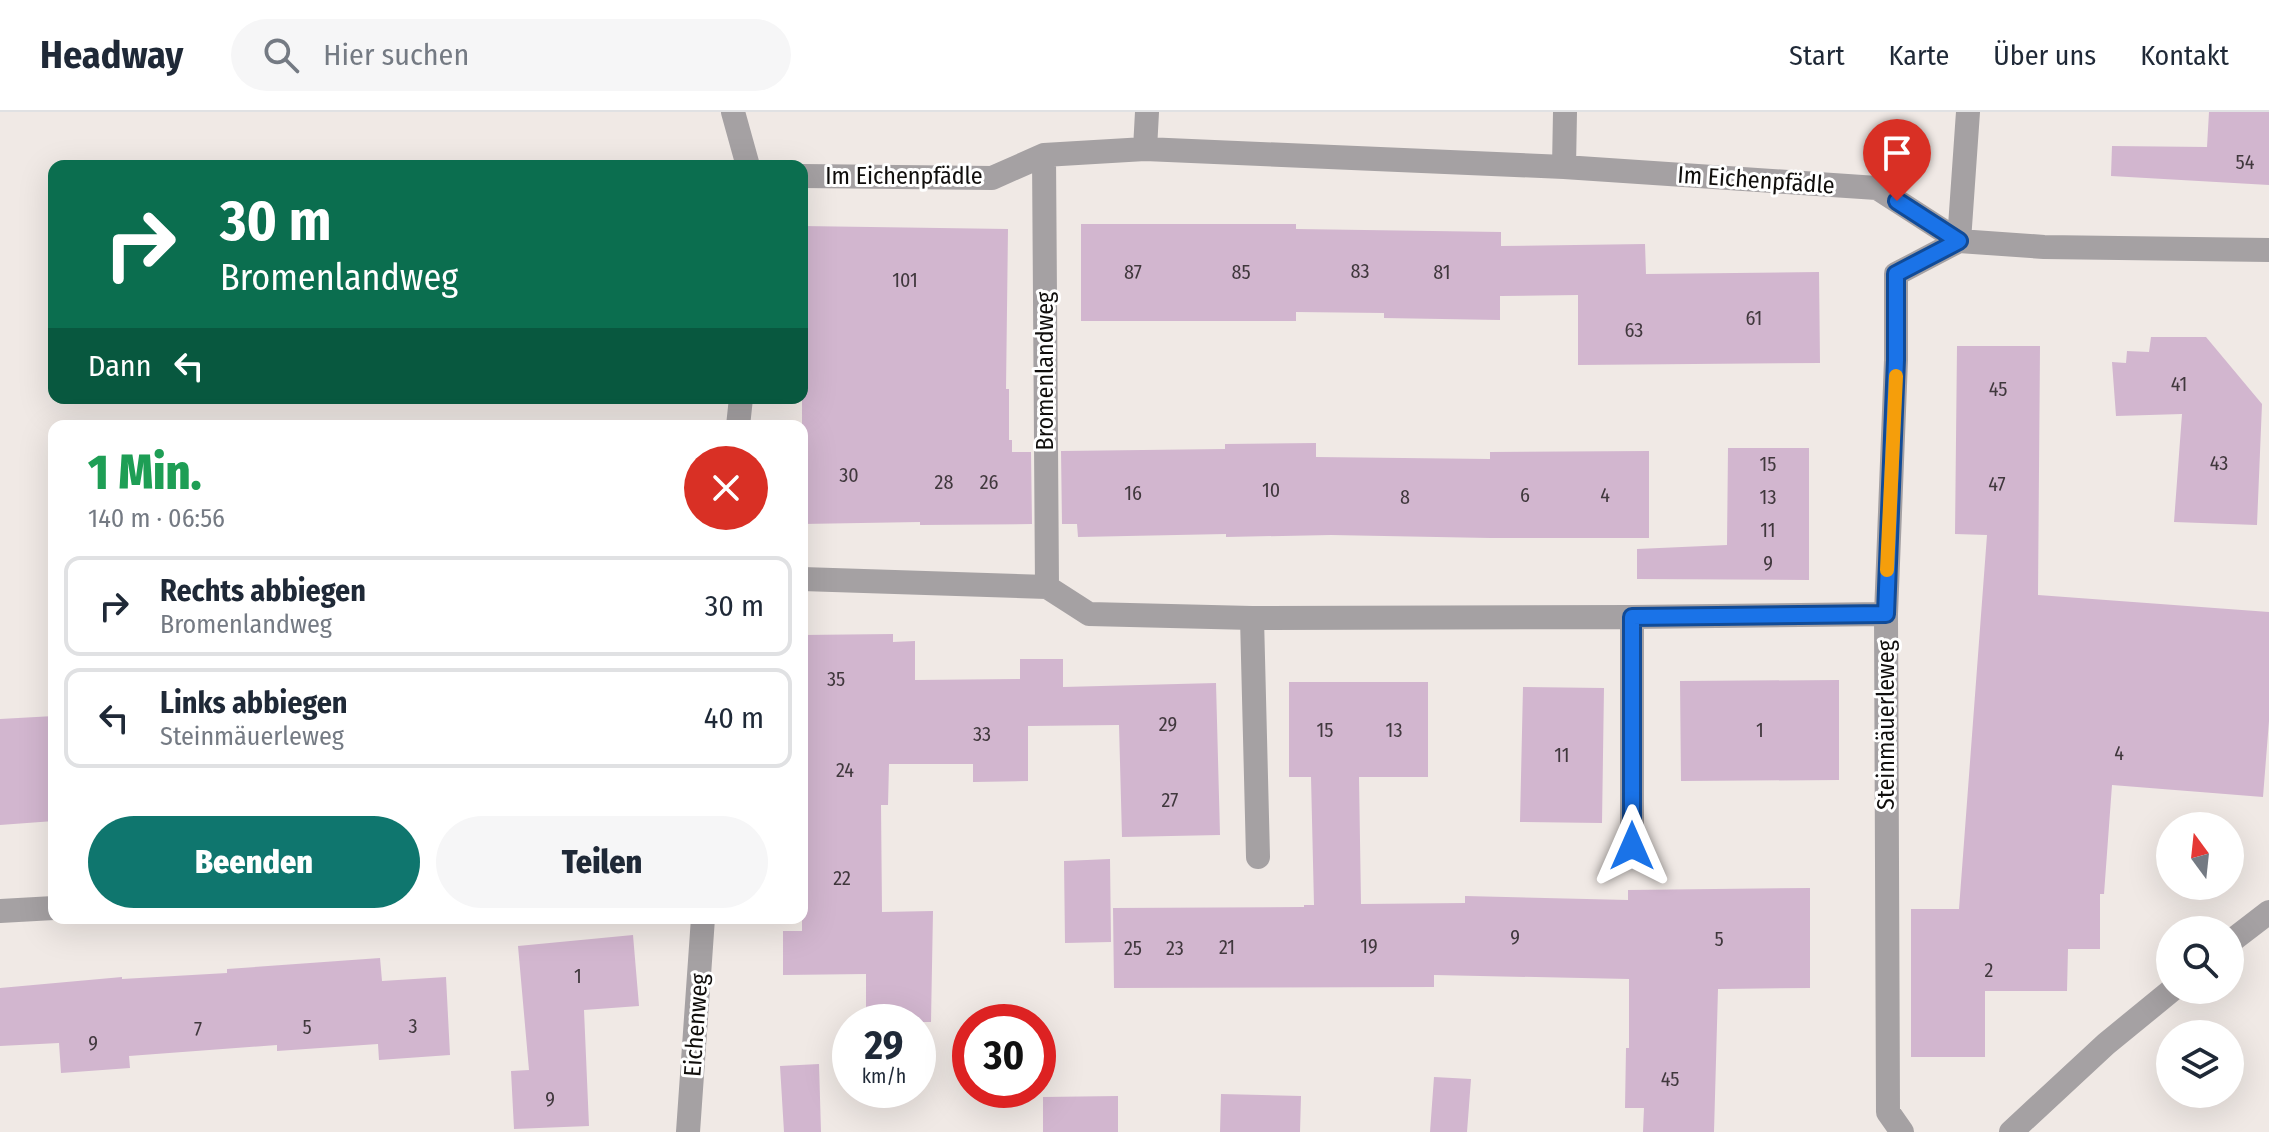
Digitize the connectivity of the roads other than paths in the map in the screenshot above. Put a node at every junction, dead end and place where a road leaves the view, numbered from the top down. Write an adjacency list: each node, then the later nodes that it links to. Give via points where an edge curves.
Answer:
1 (733, 112): 7 (street)
2 (1147, 112): 5 (street)
3 (1565, 112): 8 (street)
4 (1968, 112): 10 (street)
5 (1145, 149): 6 (street, Im Eichenpfädle); 8 (street, Im Eichenpfädle)
6 (1044, 155): 9 (street, Im Eichenpfädle, via 992,178); 13 (street, Bromenlandweg)
7 (746, 160)
8 (1564, 167): 10 (street, Im Eichenpfädle, via 1877,188)
9 (808, 176)
10 (1959, 241): 11 (street, Im Eichenpfädle); 14 (street, Steinmäuerleweg, via 1896,274)
11 (2269, 250)
12 (808, 579): 13 (street)
13 (1047, 587): 16 (street, via 1089,614)
14 (1886, 614): 15 (street); 26 (street, Steinmäuerleweg, via 1888,1112)
15 (1632, 617): 16 (street); 17 (street)
16 (1252, 618): 18 (street)
17 (1632, 846)
18 (1258, 857)
19 (48, 908): 20 (street)
20 (0, 911)
21 (2269, 912): 23 (street)
22 (703, 924): 25 (street, Eichenweg)
23 (2244, 931)
24 (2156, 1003): 27 (street)
25 (688, 1132)
26 (1902, 1132)
27 (2011, 1132)

